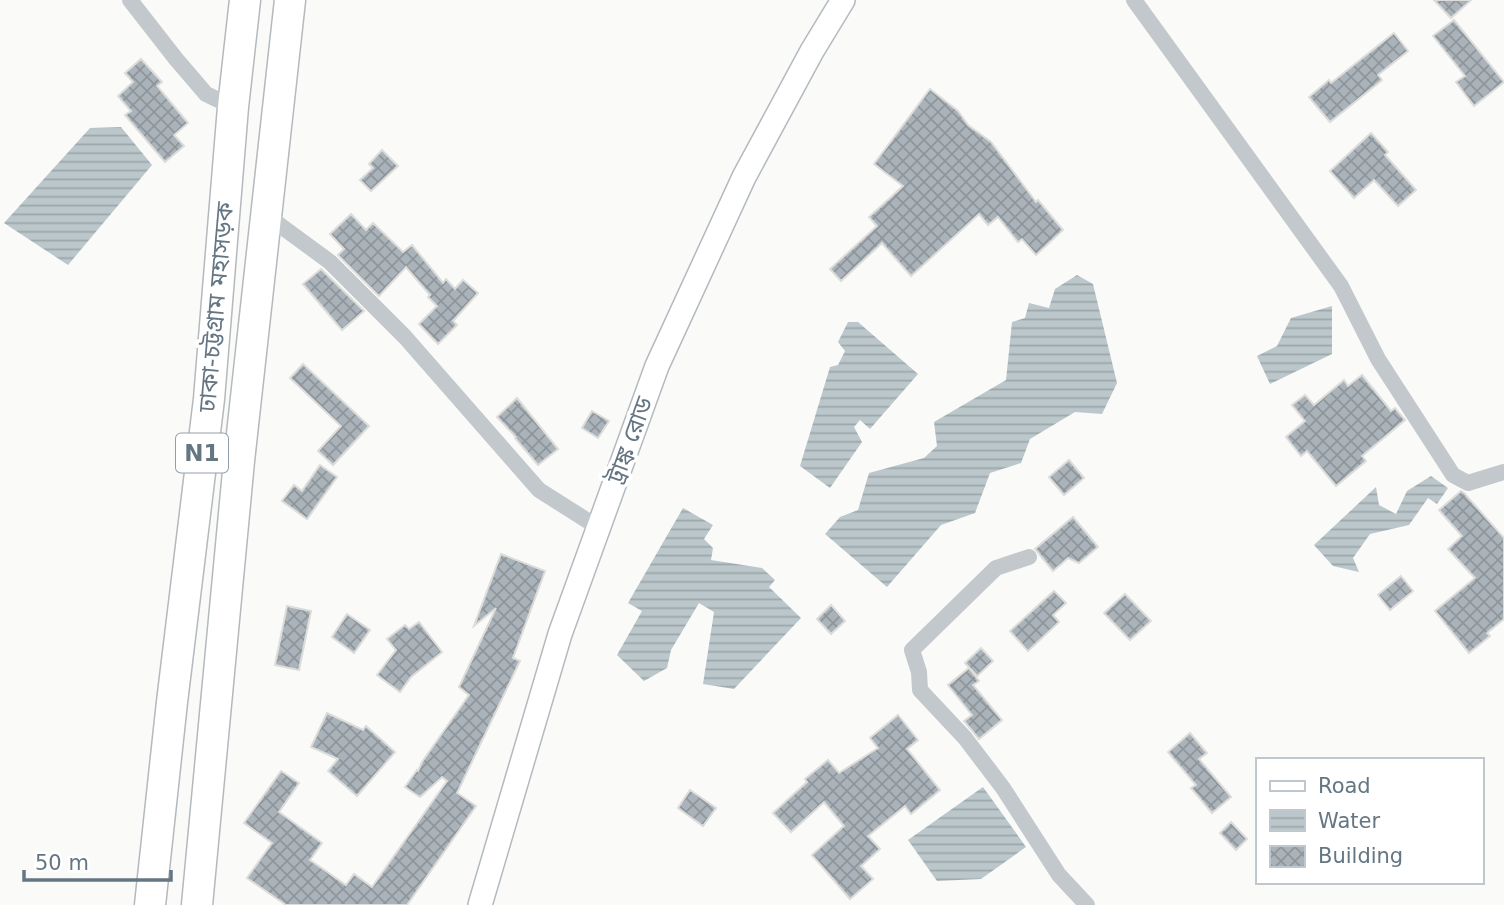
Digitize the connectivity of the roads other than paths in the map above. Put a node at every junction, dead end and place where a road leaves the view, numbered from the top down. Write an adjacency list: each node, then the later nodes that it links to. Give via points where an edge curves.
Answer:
1 (130, 0): 6 (street, via 206,94)
2 (245, 0): 6 (highway, ঢাকা-চট্টগ্রাম মহাসড়ক / N1)
3 (290, 0): 7 (highway, ঢাকা-চট্টগ্রাম মহাসড়ক / N1)
4 (843, 0): 9 (main road, ট্রাঙ্ক রোড, via 744,177 657,366)
5 (1134, 0): 8 (street, via 1341,286 1378,359 1453,475 1468,483)
6 (233, 107): 11 (highway, ঢাকা-চট্টগ্রাম মহাসড়ক / N1, via 209,398)
7 (266, 215): 9 (street, via 330,262 405,337 539,490); 12 (highway, ঢাকা-চট্টগ্রাম মহাসড়ক / N1)
8 (1504, 472)
9 (599, 528): 13 (main road, ট্রাঙ্ক রোড, via 561,634)
10 (1029, 558): 14 (street, via 996,568 912,650 920,690 965,738 1059,875)
11 (150, 905)
12 (197, 905)
13 (480, 905)
14 (1087, 905)

